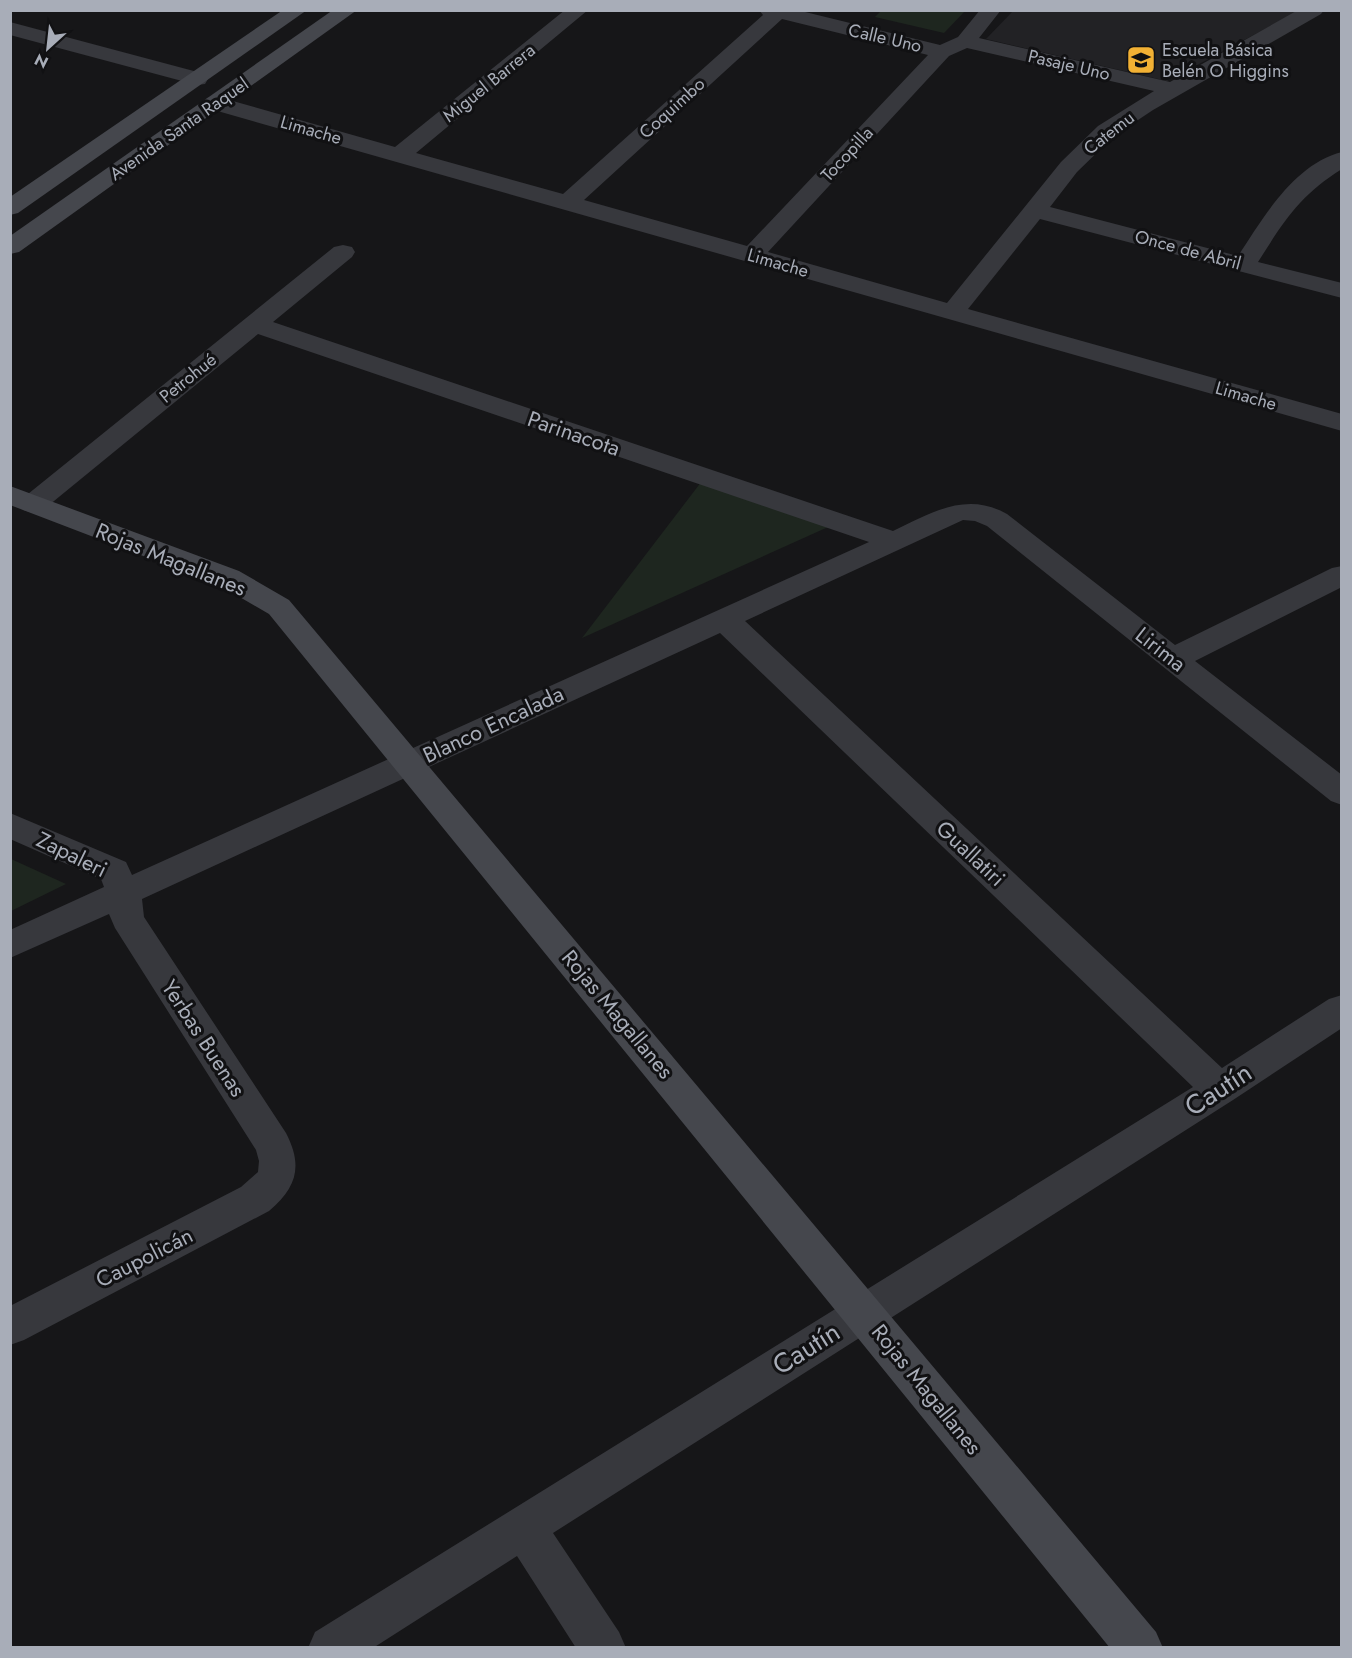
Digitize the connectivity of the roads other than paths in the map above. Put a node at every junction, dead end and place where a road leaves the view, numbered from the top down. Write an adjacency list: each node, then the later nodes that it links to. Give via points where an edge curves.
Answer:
1 (297, 10): 10 (street, Avenida Santa Raquel)
2 (347, 10): 12 (street, Avenida Santa Raquel)
3 (578, 10): 13 (street, Miguel Barrera)
4 (991, 10): 8 (street)
5 (1314, 10): 11 (street, Catemu)
6 (774, 11): 9 (street, Calle Uno); 15 (street, Coquimbo)
7 (12, 30): 10 (street)
8 (965, 41): 9 (street, Calle Uno); 11 (street, Pasaje Uno)
9 (942, 52): 20 (street, Tocopilla)
10 (197, 79): 16 (street, Avenida Santa Raquel)
11 (1173, 89): 17 (street, Catemu, via 1125,117 1093,142)
12 (215, 103): 13 (street, Limache); 18 (street, Avenida Santa Raquel)
13 (399, 155): 15 (street, Limache)
14 (1341, 159): 21 (street, via 1313,177 1284,204)
15 (567, 203): 20 (street, Limache)
16 (10, 208)
17 (1035, 210): 21 (street, Once de Abril); 23 (street, Catemu)
18 (10, 248)
19 (343, 252): 24 (street, Petrohué)
20 (751, 255): 23 (street, Limache)
21 (1244, 265): 22 (street, Once de Abril)
22 (1341, 291)
23 (952, 313): 25 (street, Limache)
24 (254, 324): 26 (street, Petrohué); 28 (street, Parinacota)
25 (1341, 423)
26 (22, 500): 32 (street, Rojas Magallanes, via 229,578 279,607)
27 (978, 512): 28 (street, Blanco Encalada, via 956,513); 31 (street, Lirima, via 997,520)
28 (895, 541): 30 (street, Blanco Encalada)
29 (1341, 575): 31 (street)
30 (723, 618): 32 (street, Blanco Encalada); 38 (street, Guallatiri)
31 (1173, 659): 33 (street, Lirima)
32 (410, 762): 35 (street, Blanco Encalada); 40 (street, Rojas Magallanes)
33 (1341, 793)
34 (10, 825): 35 (street, Zapaleri, via 114,871)
35 (124, 893): 36 (street, Blanco Encalada); 39 (street, Yerbas Buenas, via 127,918 273,1144 279,1157)
36 (10, 945)
37 (1341, 1009): 38 (street, Cautín)
38 (1220, 1089): 40 (street, Cautín)
39 (273, 1182): 41 (street, Caupolicán, via 255,1199)
40 (864, 1311): 42 (street, Cautín); 45 (street, Rojas Magallanes)
41 (10, 1327)
42 (523, 1526): 43 (street, Cautín); 44 (street)
43 (332, 1647)
44 (603, 1647)
45 (1140, 1647)

